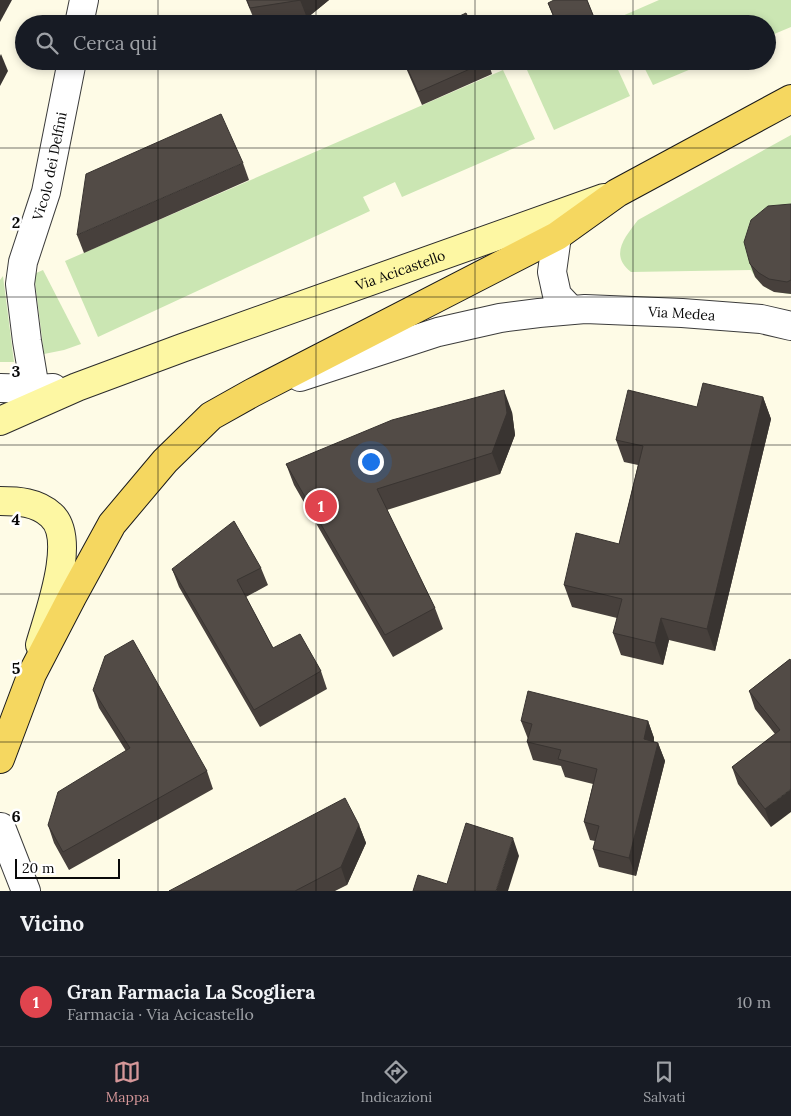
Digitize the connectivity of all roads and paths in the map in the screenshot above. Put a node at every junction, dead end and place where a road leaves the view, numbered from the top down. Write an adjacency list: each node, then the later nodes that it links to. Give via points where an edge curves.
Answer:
1 (84, 0): 2 (street)
2 (81, 15)
3 (70, 70): 11 (street, Vicolo dei Delfini, via 46,192 23,262 20,284)
4 (791, 99): 5 (main road, Via Acicastello)
5 (617, 193): 6 (main road); 9 (main road, Via Acicastello)
6 (557, 236): 7 (street, via 552,272 557,295); 12 (main road)
7 (571, 310): 8 (street, Via Medea, via 682,313 761,319); 12 (street, Via Medea, via 500,318 438,332)
8 (791, 326)
9 (77, 387): 11 (street); 13 (main road, Via Acicastello)
10 (0, 388): 11 (street)
11 (35, 389)
12 (252, 393): 15 (main road, via 211,416 165,461 112,524)
13 (0, 421)
14 (5, 501): 15 (main road, via 25,502 52,515 60,528 63,544 59,577)
15 (32, 674): 16 (main road)
16 (0, 759)
17 (0, 826): 18 (street)
18 (26, 891)

